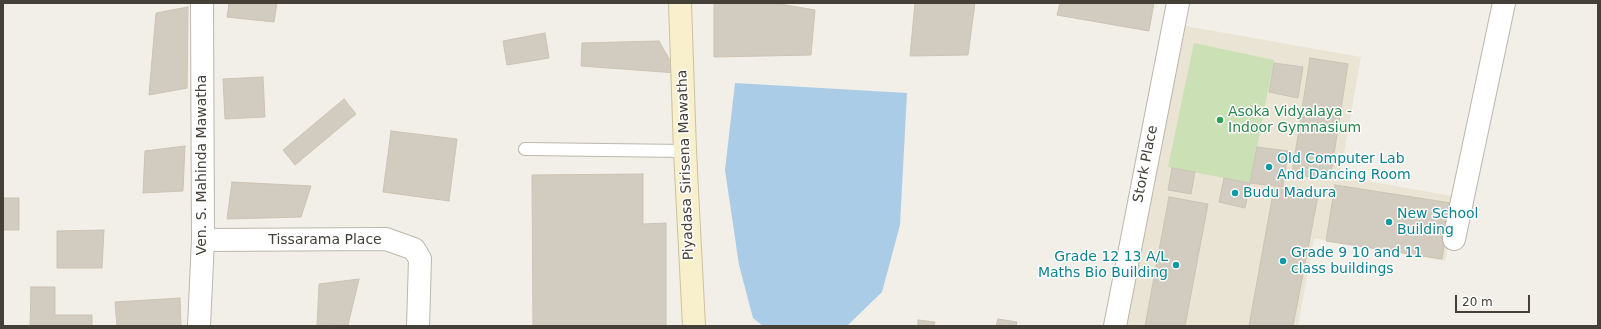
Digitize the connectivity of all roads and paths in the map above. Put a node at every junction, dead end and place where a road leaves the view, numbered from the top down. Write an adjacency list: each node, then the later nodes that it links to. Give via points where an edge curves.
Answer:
1 (202, 3): 8 (street, Ven. S. Mahinda Mawatha)
2 (680, 3): 6 (street, Piyadasa Sirisena Mawatha)
3 (1178, 3): 12 (street, Stork Place)
4 (1504, 3): 7 (street)
5 (525, 149): 6 (lane)
6 (685, 151): 11 (street, Piyadasa Sirisena Mawatha)
7 (1454, 239)
8 (203, 240): 9 (street, Ven. S. Mahinda Mawatha); 10 (street, Tissarama Place, via 386,239 414,249 420,259)
9 (199, 326)
10 (418, 326)
11 (694, 326)
12 (1115, 326)

